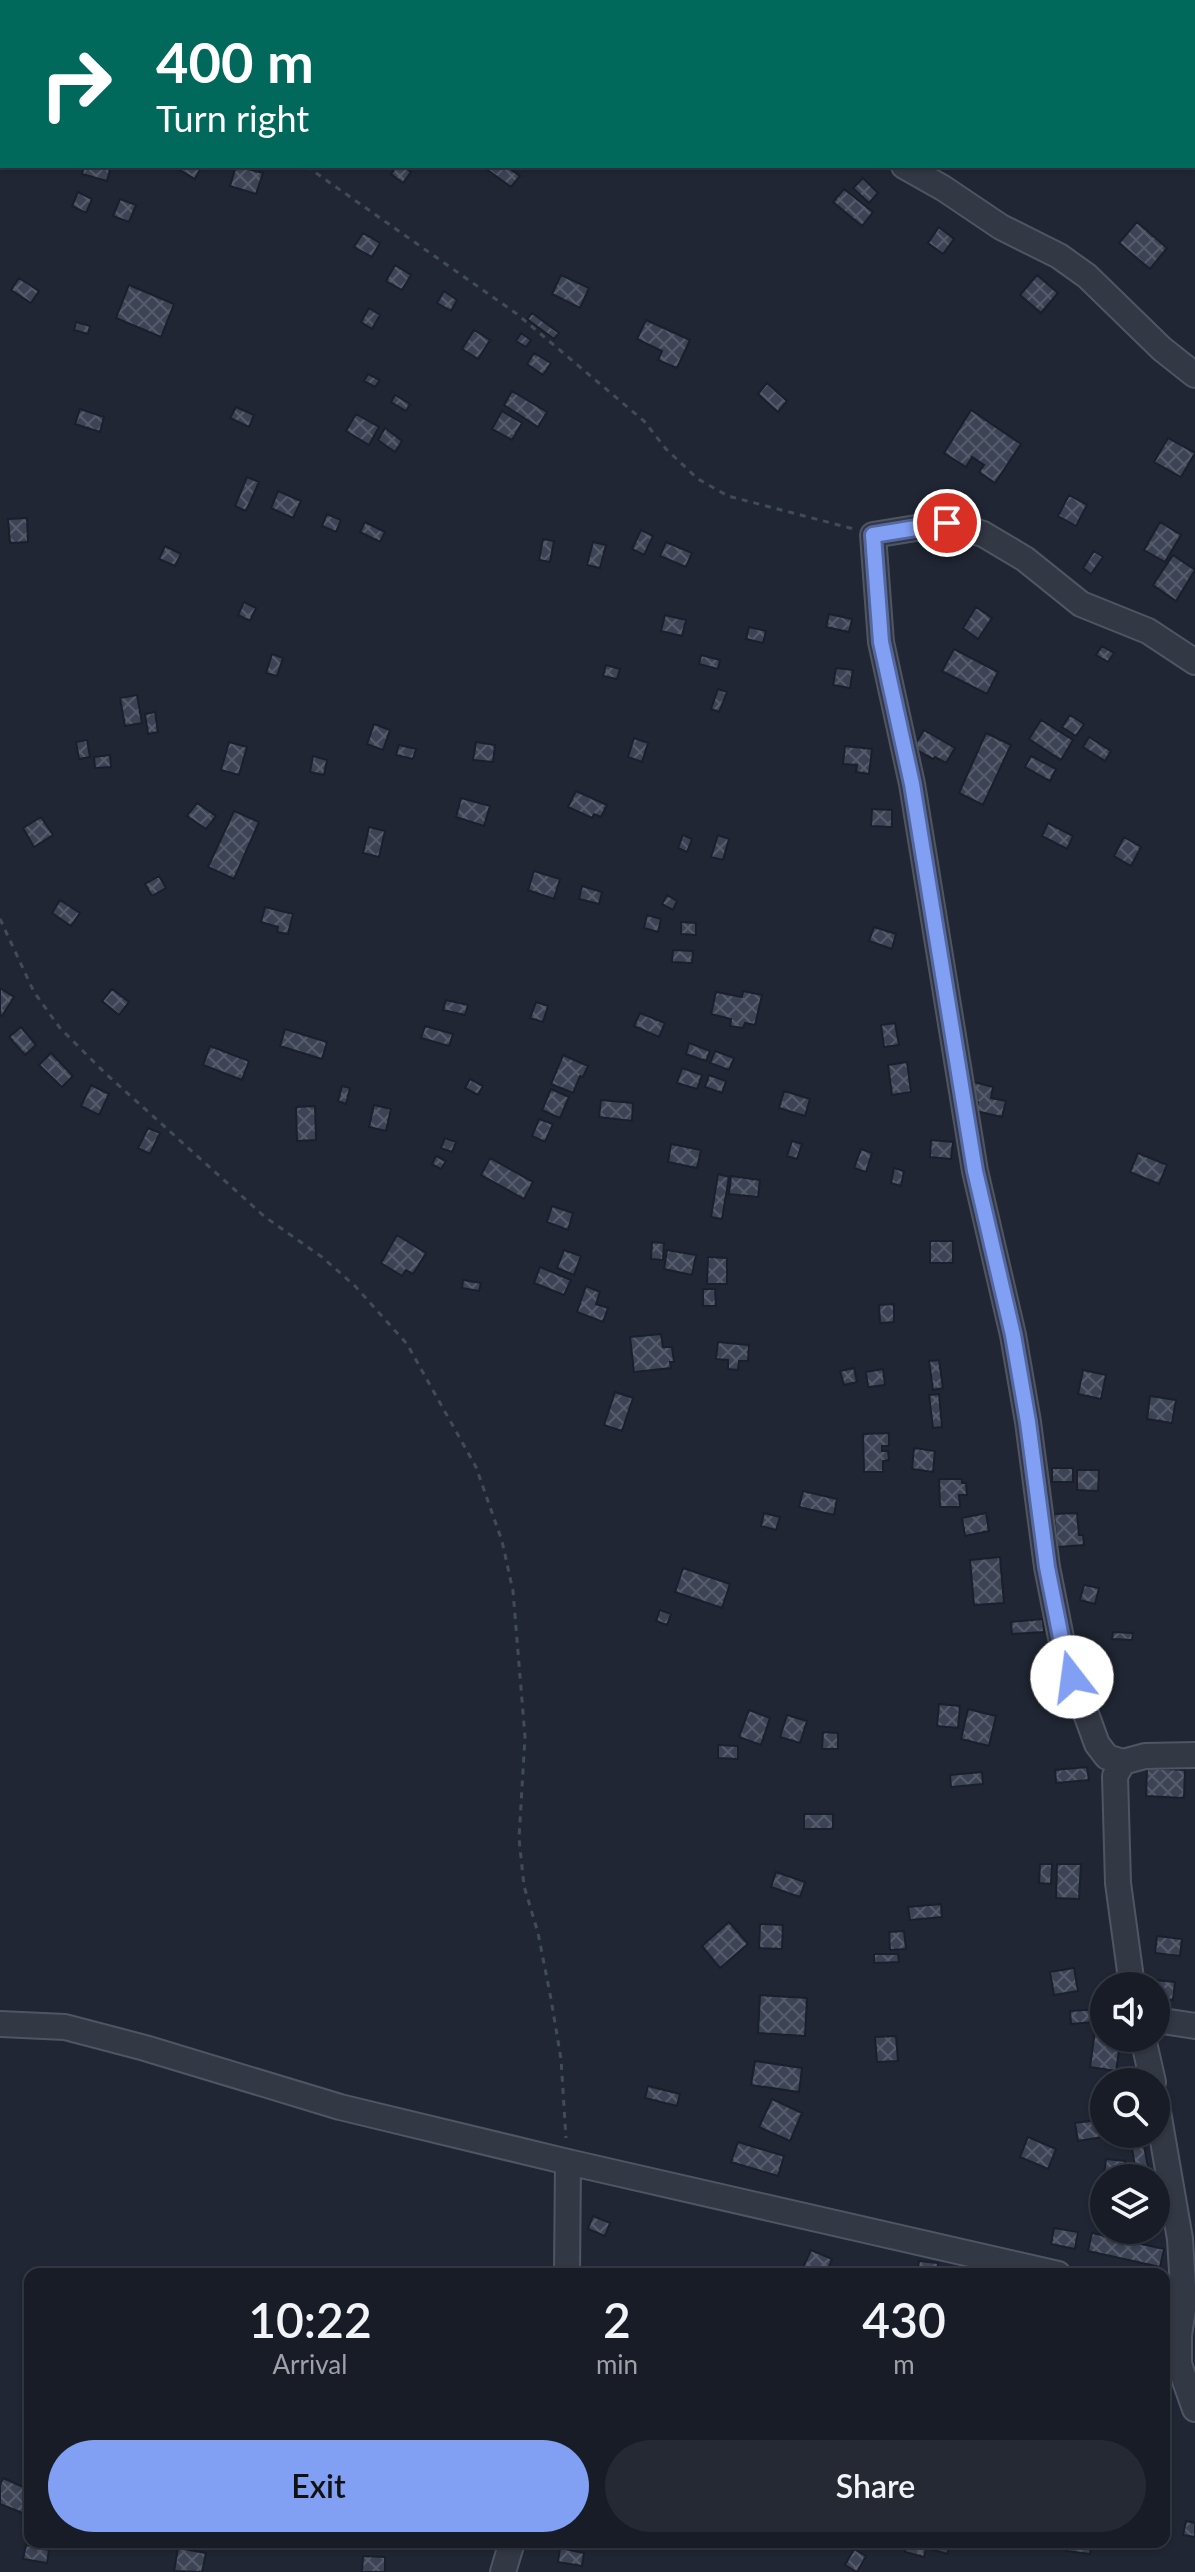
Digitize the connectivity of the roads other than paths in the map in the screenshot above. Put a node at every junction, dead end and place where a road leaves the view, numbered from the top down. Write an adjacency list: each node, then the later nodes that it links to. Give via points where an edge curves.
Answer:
1 (908, 168): 2 (street, via 1069,263)
2 (1195, 375)
3 (1195, 662): 5 (street, via 1148,631 1081,604 1025,559 983,534 947,523 873,535 881,642 912,784 975,1171 1013,1335 1064,1653 1097,1744 1107,1757)
4 (1195, 1755): 5 (street)
5 (1123, 1762): 6 (street, via 1115,1776 1118,1869)
6 (1130, 1972)
7 (1170, 2022): 9 (street)
8 (0, 2024): 11 (street, via 65,2027 340,2107)
9 (1195, 2026)
10 (1164, 2148): 14 (street, via 1180,2239)
11 (568, 2162): 12 (street); 13 (street)
12 (567, 2268)
13 (1032, 2268)
14 (1181, 2302): 15 (street, via 1179,2364)
15 (1195, 2409)
16 (510, 2548): 17 (street)
17 (503, 2572)

